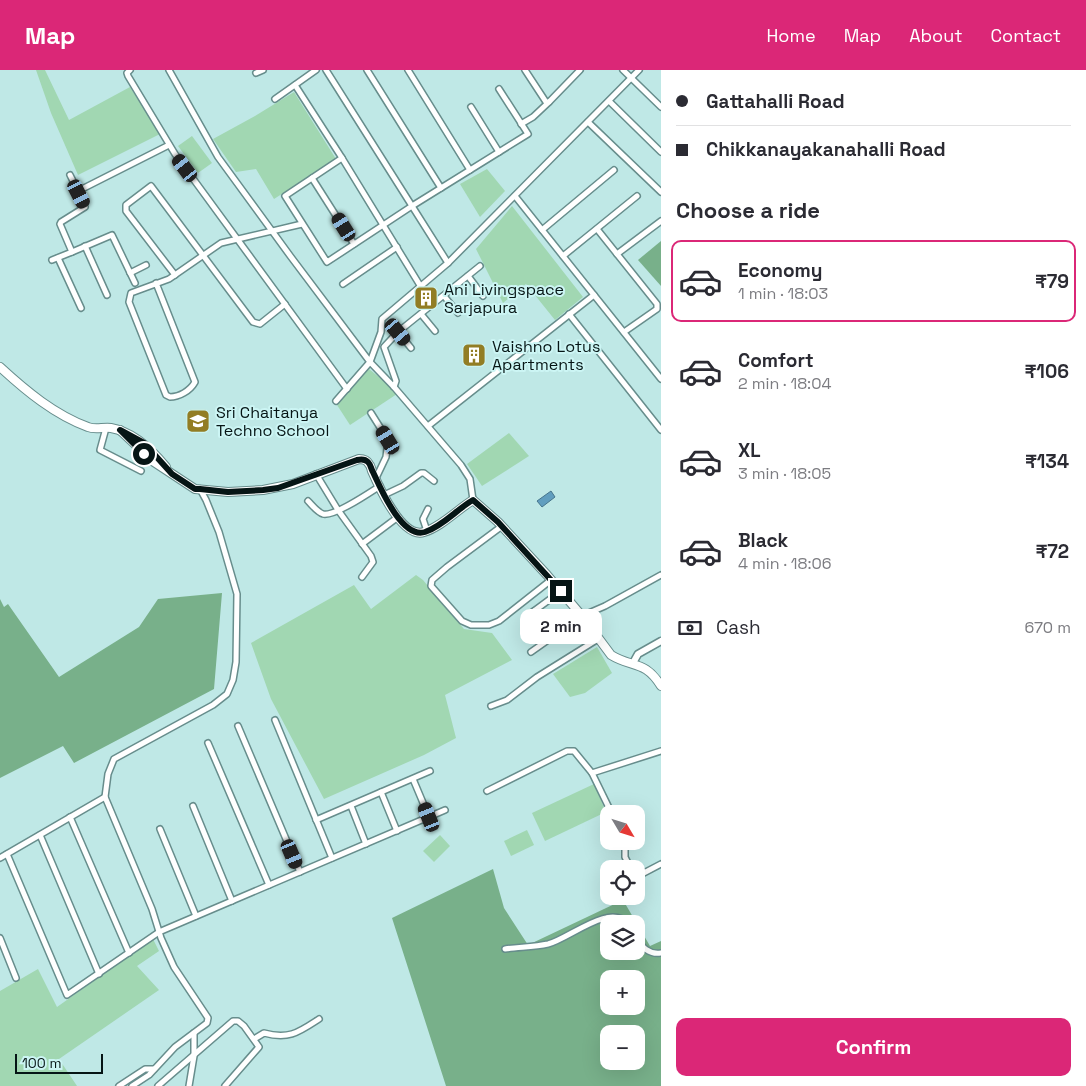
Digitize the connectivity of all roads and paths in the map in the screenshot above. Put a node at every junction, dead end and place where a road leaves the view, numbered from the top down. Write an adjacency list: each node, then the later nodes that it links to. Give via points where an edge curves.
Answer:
1 (130, 70): 23 (street, via 128,76)
2 (169, 70): 42 (street, via 218,157)
3 (263, 70): 12 (street)
4 (316, 70): 14 (street)
5 (326, 70): 36 (street)
6 (367, 70): 31 (street)
7 (408, 70): 27 (street)
8 (525, 70): 18 (street)
9 (580, 70): 18 (street)
10 (623, 70): 13 (street)
11 (639, 70): 13 (street)
12 (256, 73)
13 (631, 78): 17 (street); 20 (street)
14 (295, 85): 16 (street); 26 (street)
15 (500, 89): 22 (street)
16 (275, 99)
17 (609, 101): 21 (street); 25 (street)
18 (549, 102): 22 (street)
19 (471, 107): 24 (street)
20 (661, 107)
21 (588, 122): 33 (street); 34 (street)
22 (521, 124): 24 (street, via 528,134)
23 (169, 145): 32 (street); 43 (street)
24 (499, 152): 27 (street)
25 (661, 152)
26 (342, 158): 30 (street); 39 (street)
27 (470, 170): 31 (street)
28 (614, 170): 41 (street)
29 (70, 175): 32 (street)
30 (312, 178): 38 (street, via 285,196); 44 (street)
31 (441, 188): 36 (street)
32 (78, 191): 47 (street, via 85,207 60,223)
33 (661, 192)
34 (515, 196): 41 (street); 53 (street)
35 (637, 196): 40 (street)
36 (412, 206): 39 (street); 53 (street)
37 (661, 221): 48 (street)
38 (302, 224): 42 (street); 44 (street, via 327,262)
39 (383, 224): 44 (street); 46 (street)
40 (597, 229): 48 (street); 50 (street)
41 (542, 230): 50 (street)
42 (272, 231): 43 (street); 76 (street)
43 (237, 240): 49 (street, via 222,243); 67 (street)
44 (354, 244)
45 (85, 246): 47 (street); 56 (street, via 112,235); 63 (street)
46 (397, 247): 61 (street); 62 (street)
47 (72, 252): 51 (street)
48 (617, 254): 74 (street, via 657,307)
49 (204, 255): 57 (street); 57 (street, via 154,189 151,186 146,188 126,205 126,211); 67 (street, via 255,324 260,324)
50 (563, 256): 64 (street)
51 (58, 258): 52 (street); 68 (street)
52 (52, 260)
53 (448, 263): 62 (street)
54 (146, 265): 56 (street)
55 (480, 266): 58 (street)
56 (130, 273): 59 (street)
57 (175, 275): 60 (street)
58 (468, 276): 65 (street); 66 (street)
59 (134, 283)
60 (156, 283): 60 (street, via 131,293 129,302 166,395 170,398 195,382)
61 (343, 284)
62 (421, 287): 76 (street, via 382,319 381,332)
63 (107, 295)
64 (594, 295): 71 (street); 74 (street)
65 (444, 296): 69 (street); 70 (street)
66 (483, 296)
67 (284, 304): 80 (street)
68 (81, 308)
69 (458, 313)
70 (421, 314): 72 (street); 73 (street)
71 (569, 314): 83 (street); 85 (street)
72 (398, 332): 75 (street); 79 (street, via 384,347 396,381)
73 (435, 332)
74 (624, 332): 78 (street)
75 (411, 348)
76 (370, 362): 79 (street); 80 (street)
77 (0, 367): 84 (main road, via 65,417 90,429)
78 (661, 379)
79 (394, 387): 83 (street)
80 (347, 388): 81 (street)
81 (336, 401)
82 (371, 413): 88 (street, via 388,440 386,457)
83 (428, 426): 94 (street, via 470,479)
84 (106, 428): 86 (street, via 100,450); 91 (main road, via 120,430 154,462 195,489)
85 (661, 430)
86 (141, 471)
87 (316, 474): 88 (main road, via 364,459); 91 (main road, via 293,484 263,490 228,492); 96 (street)
88 (376, 478): 90 (main road)
89 (434, 482): 92 (street, via 421,473)
90 (380, 486): 92 (main road); 96 (street)
91 (200, 489): 124 (street, via 219,532 237,594 234,680 226,694 213,705 114,759)
92 (384, 495): 97 (main road)
93 (308, 500): 96 (street, via 322,514)
94 (473, 500): 98 (main road); 99 (main road)
95 (428, 509): 99 (street, via 422,519)
96 (338, 510): 100 (street)
97 (398, 517): 99 (main road, via 416,533); 100 (street)
98 (502, 526): 103 (main road); 103 (street, via 432,580 431,586 462,621 471,625 495,624)
99 (427, 531)
100 (362, 544): 102 (street, via 373,562)
101 (661, 574): 107 (street)
102 (362, 577)
103 (551, 580): 104 (main road)
104 (561, 591): 105 (street); 107 (main road)
105 (534, 611): 106 (street); 108 (street)
106 (527, 616)
107 (582, 616): 108 (street); 109 (main road)
108 (554, 636): 111 (street)
109 (598, 639): 112 (main road, via 611,655); 114 (street, via 507,700)
110 (661, 641): 112 (street, via 638,654)
111 (531, 652)
112 (633, 663): 113 (main road, via 648,670)
113 (661, 686)
114 (491, 706)
115 (275, 720): 131 (street)
116 (238, 726): 140 (street)
117 (208, 743): 142 (street)
118 (661, 751): 120 (street)
119 (430, 772): 121 (street)
120 (592, 773): 123 (street, via 574,751 567,751); 125 (street)
121 (413, 779): 122 (street); 129 (street)
122 (381, 792): 127 (street); 133 (street)
123 (487, 792)
124 (105, 798): 130 (street); 146 (street)
125 (608, 805)
126 (193, 806): 143 (street)
127 (351, 806): 131 (street); 135 (street)
128 (445, 810): 129 (street)
129 (429, 817): 133 (street)
130 (70, 818): 134 (street); 150 (street)
131 (316, 820): 138 (street)
132 (160, 829): 144 (street)
133 (397, 831): 135 (street)
134 (40, 835): 136 (street); 152 (street)
135 (366, 844): 138 (street)
136 (7, 854): 137 (street); 152 (street, via 66,995)
137 (0, 858)
138 (332, 858): 140 (street)
139 (661, 864): 141 (street)
140 (300, 872): 142 (street)
141 (645, 872)
142 (269, 885): 143 (street)
143 (232, 901): 144 (street)
144 (196, 916): 146 (street)
145 (600, 919): 148 (street, via 549,944)
146 (159, 932): 150 (street); 155 (street, via 174,967 208,1018 207,1023)
147 (0, 938): 153 (street)
148 (505, 949)
149 (645, 949): 151 (street, via 654,954)
150 (129, 953): 152 (street)
151 (661, 953)
152 (100, 974)
153 (16, 978)
154 (319, 1019): 156 (street, via 288,1036 264,1034)
155 (194, 1033): 157 (street); 158 (street)
156 (254, 1039): 157 (street, via 238,1021 233,1021); 163 (street, via 259,1047 257,1051)
157 (194, 1056): 161 (street); 162 (street)
158 (154, 1069): 159 (street, via 146,1068); 160 (street)
159 (119, 1086)
160 (132, 1086)
161 (158, 1086)
162 (189, 1086)
163 (225, 1086)

